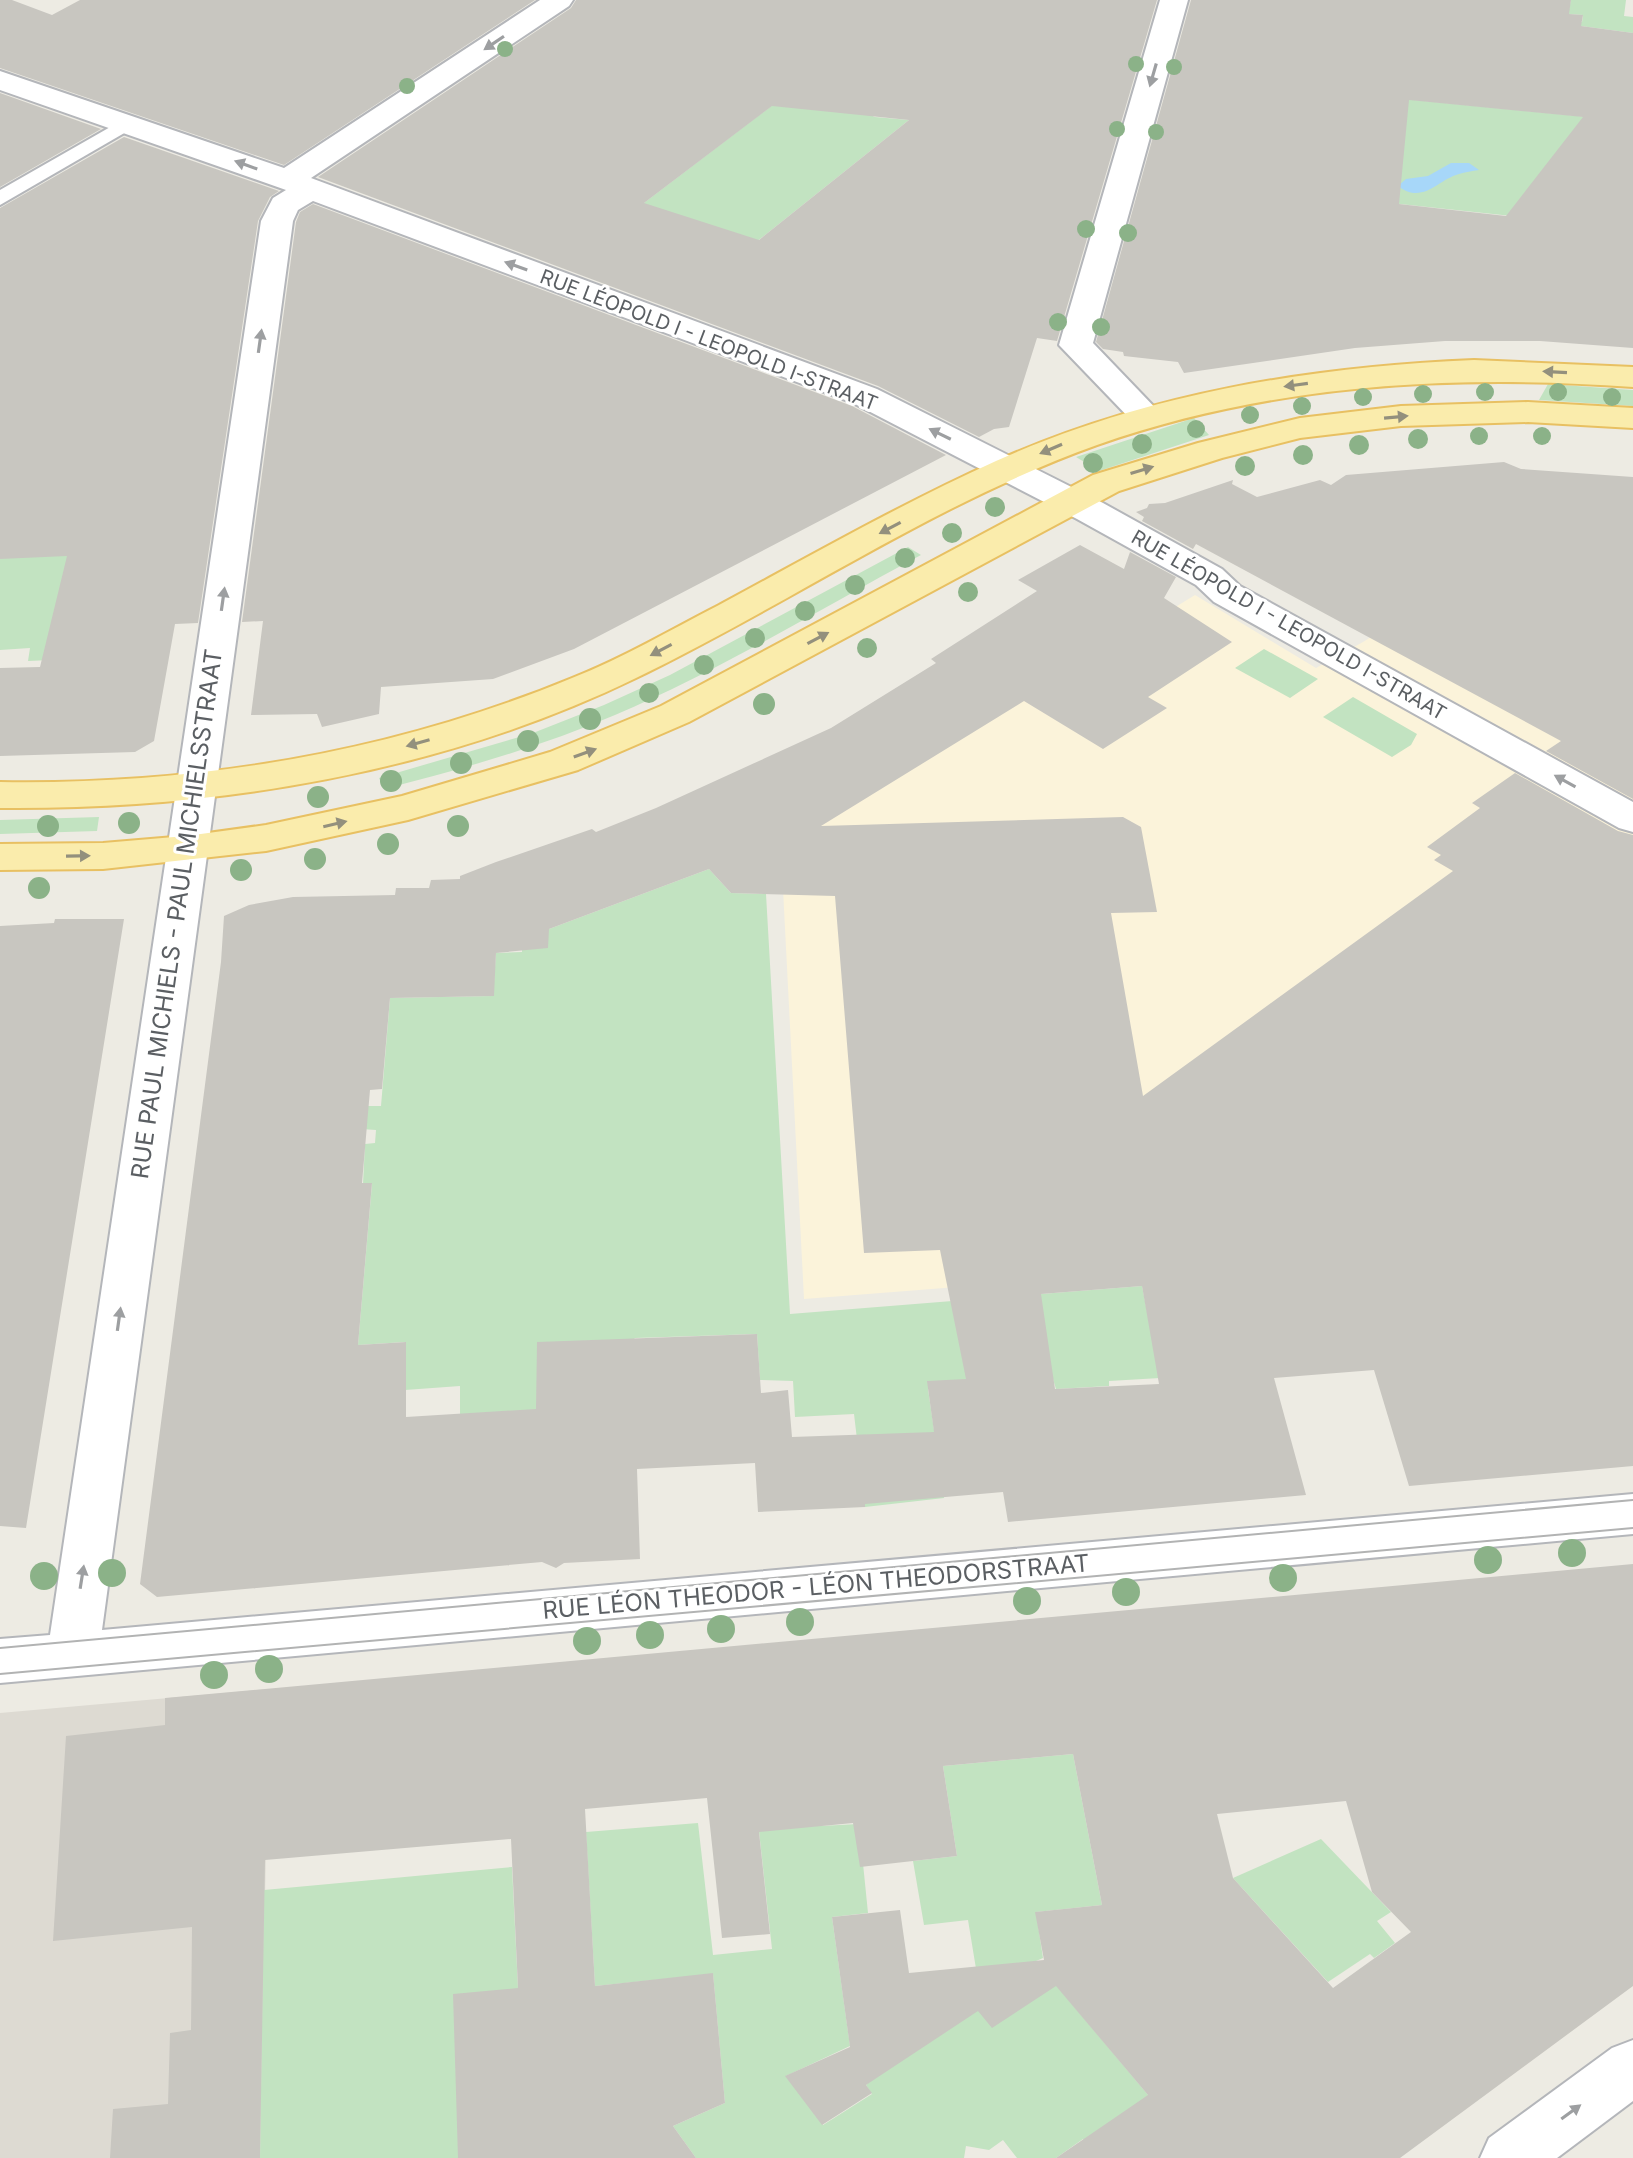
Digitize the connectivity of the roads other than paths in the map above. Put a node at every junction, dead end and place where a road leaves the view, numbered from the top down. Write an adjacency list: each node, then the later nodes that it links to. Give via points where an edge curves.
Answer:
1 (559, 0): 5 (street, RUE PAUL MICHIELS - PAUL MICHIELSSTRAAT, one-way to 5)
2 (1174, 0): 8 (street, one-way to 8, via 1076,345)
3 (0, 80): 4 (street, RUE LÉOPOLD I - LEOPOLD I-STRAAT)
4 (126, 124): 5 (street, RUE LÉOPOLD I - LEOPOLD I-STRAAT, one-way to 4); 6 (lane)
5 (298, 185): 10 (street, RUE LÉOPOLD I - LEOPOLD I-STRAAT, one-way to 5, via 865,396); 12 (street, RUE PAUL MICHIELS - PAUL MICHIELSSTRAAT, one-way to 5, via 277,221)
6 (0, 199)
7 (1633, 377): 8 (main road, one-way to 8, via 1492,372 1354,378 1240,394)
8 (1147, 417): 10 (main road, one-way to 10, via 1063,444)
9 (1633, 418): 11 (main road, one-way to 9, via 1135,471 1300,428 1473,412)
10 (1010, 468): 11 (street, RUE LÉOPOLD I - LEOPOLD I-STRAAT); 12 (main road, one-way to 12, via 586,687 384,752)
11 (1071, 501): 14 (street, RUE LÉOPOLD I - LEOPOLD I-STRAAT, one-way to 11, via 1227,594 1209,577); 15 (main road, one-way to 11, via 266,838 408,807 613,743 709,697)
12 (196, 787): 13 (main road); 15 (street, RUE PAUL MICHIELS - PAUL MICHIELSSTRAAT)
13 (0, 795)
14 (1633, 819)
15 (186, 849): 16 (main road, one-way to 15); 18 (street, RUE PAUL MICHIELS - PAUL MICHIELSSTRAAT, one-way to 15)
16 (0, 857)
17 (1633, 1514): 18 (street, RUE LÉON THEODOR - LÉON THEODORSTRAAT)
18 (73, 1654): 19 (street, RUE LÉON THEODOR - LÉON THEODORSTRAAT)
19 (0, 1661)
20 (1633, 2067): 21 (street, one-way to 20)
21 (1510, 2158)

